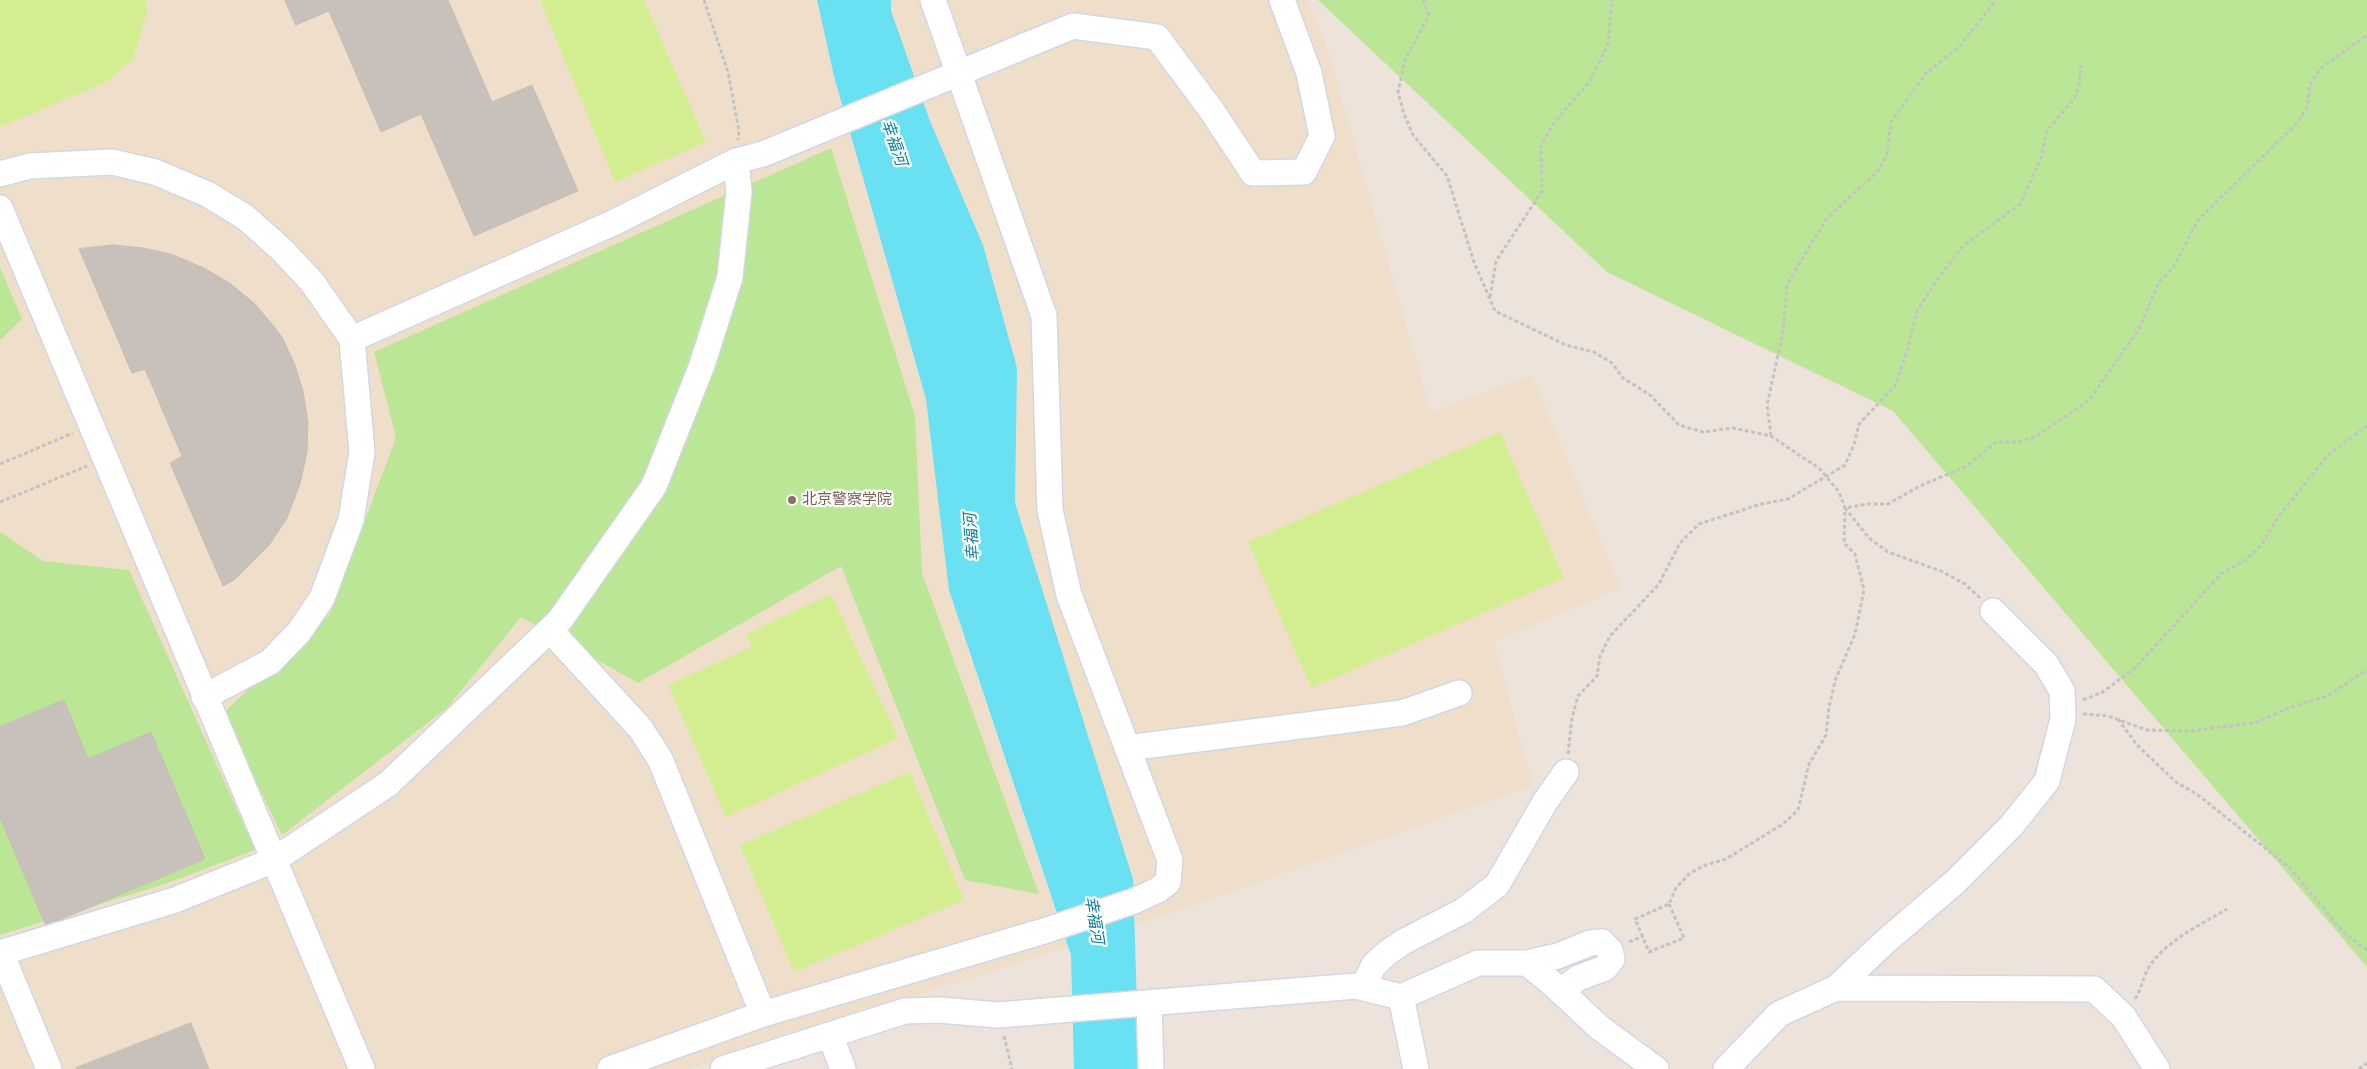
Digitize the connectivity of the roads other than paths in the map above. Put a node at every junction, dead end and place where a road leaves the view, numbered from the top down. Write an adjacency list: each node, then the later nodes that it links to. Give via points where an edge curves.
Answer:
1 (933, 0): 3 (street)
2 (1282, 0): 3 (street, via 1309,73 1322,136 1304,172 1252,173 1212,111 1157,37 1073,26)
3 (957, 73): 4 (street, via 825,129); 12 (street, via 1044,316 1050,510 1070,595)
4 (736, 161): 7 (street, via 615,222); 9 (street, via 739,192 730,277 698,374 654,486)
5 (0, 174): 7 (street, via 30,166 112,162 155,172 207,194 245,217 281,249 312,282)
6 (0, 208): 11 (street)
7 (352, 339): 11 (street, via 362,452 351,520 322,598 299,632 270,662)
8 (1993, 611): 18 (street, via 2046,664 2062,691 2062,710 2047,781 2012,825 1954,883)
9 (550, 630): 14 (street, via 388,784); 22 (street, via 640,728 660,759)
10 (1459, 693): 12 (street, via 1402,713)
11 (204, 697): 14 (street)
12 (1127, 748): 22 (street, via 1170,860 1168,882 1158,890 1044,931)
13 (1566, 772): 17 (street, via 1497,885 1463,911 1387,953 1374,965)
14 (274, 860): 15 (street, via 175,900); 25 (street)
15 (1, 953): 24 (street)
16 (1526, 963): 19 (street); 19 (street, via 1602,942 1610,950 1612,959 1605,968 1578,978); 20 (street, via 1478,963)
17 (1363, 987): 20 (street); 21 (street)
18 (1836, 988): 32 (street, via 1778,1014); 33 (street, via 2094,989 2123,1016)
19 (1561, 991): 31 (street, via 1600,1028)
20 (1402, 997): 30 (street)
21 (1146, 1004): 23 (street, via 998,1015 905,1011); 29 (street)
22 (764, 1014): 26 (street)
23 (830, 1035): 27 (street); 28 (street)
24 (49, 1069)
25 (362, 1069)
26 (610, 1069)
27 (722, 1069)
28 (843, 1069)
29 (1152, 1069)
30 (1416, 1069)
31 (1656, 1069)
32 (1726, 1069)
33 (2157, 1069)

